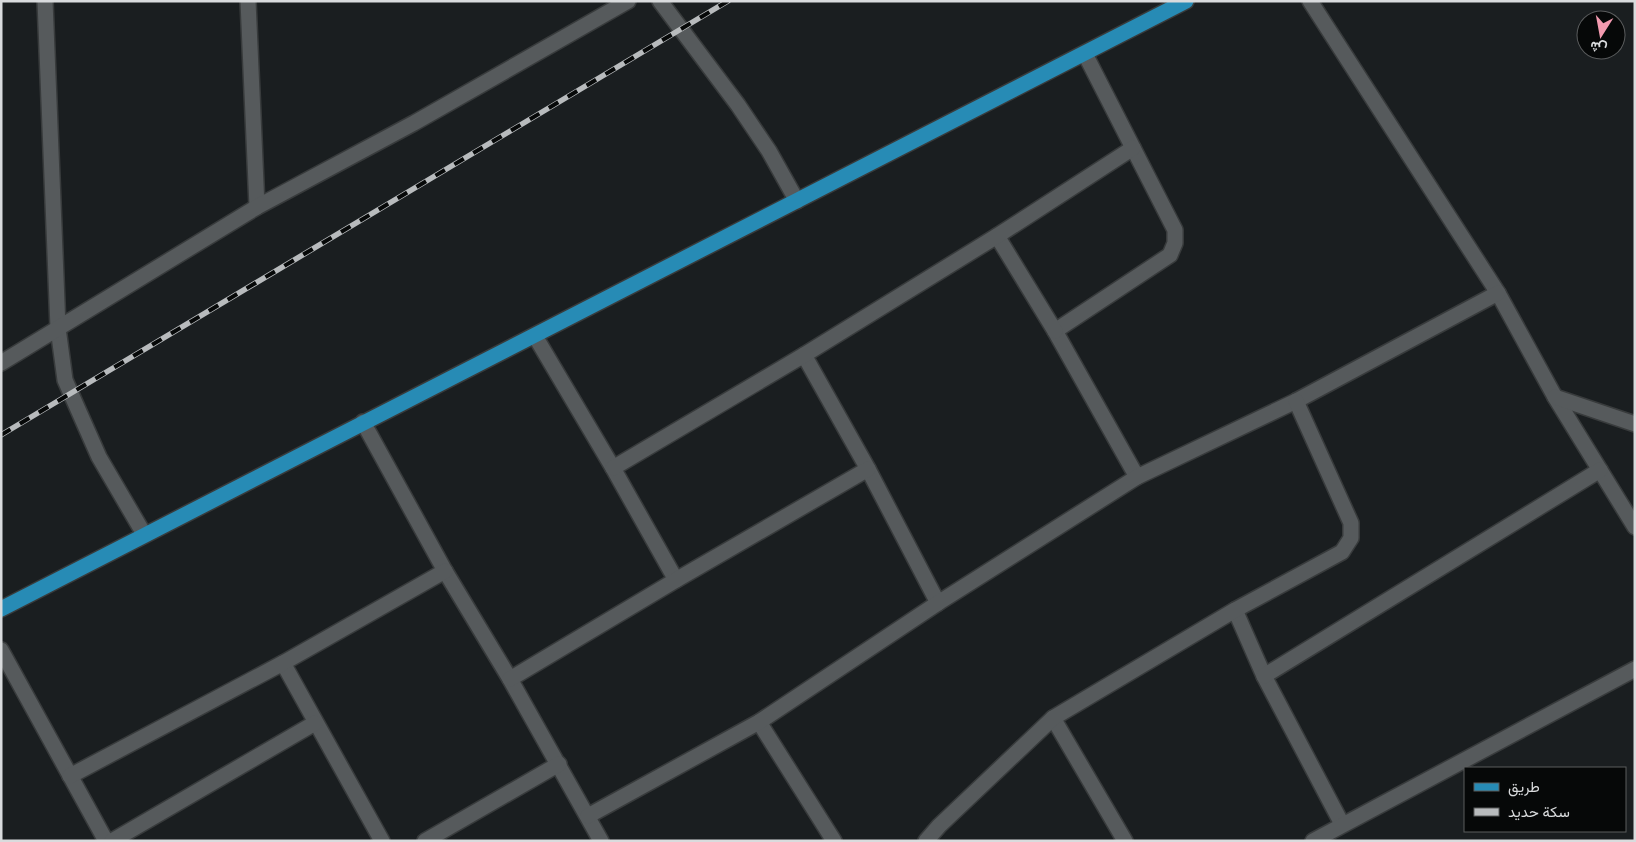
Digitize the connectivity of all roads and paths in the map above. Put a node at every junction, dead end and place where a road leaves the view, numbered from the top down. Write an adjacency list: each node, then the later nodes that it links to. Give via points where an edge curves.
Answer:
1 (45, 1): 13 (street)
2 (248, 1): 10 (street)
3 (628, 1): 10 (street, via 414,124)
4 (660, 1): 9 (street, via 738,105 769,151)
5 (1186, 1): 7 (main road)
6 (1310, 1): 12 (street)
7 (1085, 54): 8 (street); 9 (main road)
8 (1133, 148): 11 (street); 14 (street, via 1175,230 1175,243 1170,255)
9 (797, 202): 15 (main road)
10 (257, 207): 13 (street)
11 (996, 236): 14 (street); 16 (street)
12 (1498, 293): 18 (street); 19 (street)
13 (58, 328): 17 (street); 27 (street, via 65,380 99,457)
14 (1055, 331): 25 (street)
15 (535, 336): 20 (main road); 22 (street)
16 (804, 355): 22 (street); 23 (street)
17 (1, 363)
18 (1555, 397): 21 (street); 24 (street)
19 (1296, 401): 25 (street); 32 (street, via 1351,523 1351,538 1342,552)
20 (363, 422): 27 (main road); 28 (street)
21 (1635, 424)
22 (613, 468): 29 (street)
23 (868, 469): 29 (street); 30 (street)
24 (1600, 470): 26 (street); 36 (street)
25 (1137, 477): 30 (street)
26 (1635, 527)
27 (144, 534): 31 (main road)
28 (445, 571): 34 (street); 37 (street)
29 (676, 580): 37 (street)
30 (938, 603): 39 (street)
31 (1, 608)
32 (1235, 610): 36 (street); 38 (street)
33 (1, 650): 42 (street)
34 (282, 663): 40 (street); 42 (street)
35 (1635, 669): 44 (street)
36 (1264, 676): 44 (street)
37 (510, 679): 41 (street)
38 (1053, 718): 51 (street); 52 (street)
39 (760, 722): 43 (street); 50 (street)
40 (316, 723): 46 (street); 47 (street)
41 (559, 764): 43 (street); 48 (street)
42 (70, 776): 45 (street)
43 (588, 816): 49 (street)
44 (1342, 824): 53 (street)
45 (106, 841)
46 (112, 841)
47 (382, 841)
48 (425, 841)
49 (602, 841)
50 (834, 841)
51 (926, 841)
52 (1125, 841)
53 (1313, 841)

